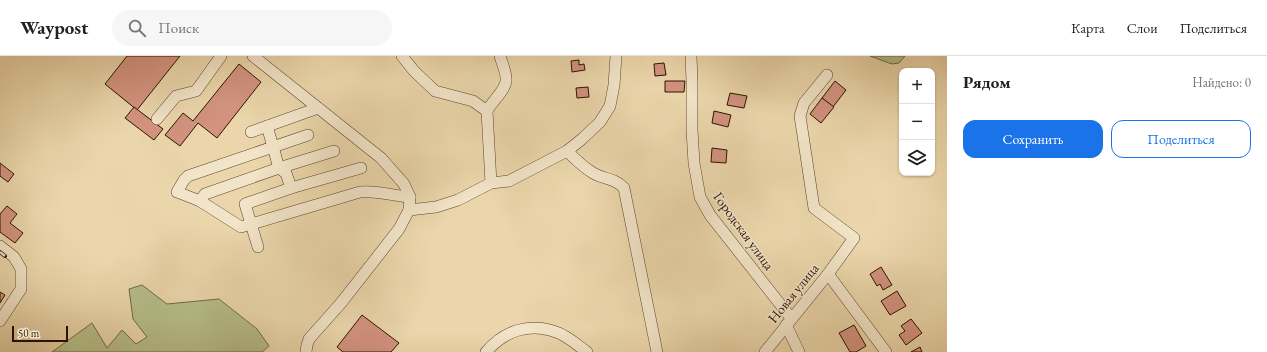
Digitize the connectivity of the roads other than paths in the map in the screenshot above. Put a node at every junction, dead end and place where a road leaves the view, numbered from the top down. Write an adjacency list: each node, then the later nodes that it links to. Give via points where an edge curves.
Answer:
1 (221, 56): 10 (street, via 196,91 176,96)
2 (253, 56): 8 (street)
3 (402, 56): 9 (street, via 435,91 473,101)
4 (500, 56): 9 (street, via 506,80 503,91)
5 (616, 56): 16 (street, via 610,106 600,122)
6 (691, 56): 29 (street, Городская улица, via 694,163 700,197 710,215)
7 (827, 75): 27 (street, Новая улица, via 804,103 800,116 814,208 854,238)
8 (318, 108): 11 (street); 21 (street, via 381,158 404,184)
9 (487, 111): 19 (street)
10 (157, 119)
11 (267, 126): 12 (street); 14 (street)
12 (251, 132)
13 (308, 135): 14 (street)
14 (273, 146): 17 (street); 22 (street, via 188,176 177,192)
15 (334, 151): 17 (street)
16 (567, 151): 19 (street, via 509,181); 33 (street, via 582,166 595,174 618,182 624,188)
17 (279, 168): 20 (street, via 286,173); 22 (street, via 205,194)
18 (361, 168): 20 (street)
19 (491, 183): 23 (street, via 458,200 436,207)
20 (291, 188): 24 (street, via 245,204)
21 (410, 197): 23 (street); 24 (street, via 360,192)
22 (200, 201): 24 (street, via 241,227)
23 (409, 210): 30 (street, via 399,229 310,339 306,345)
24 (251, 224): 26 (street)
25 (0, 246): 28 (street, via 14,256 21,269 21,290)
26 (258, 247)
27 (828, 274): 29 (street, Новая улица); 36 (street)
28 (0, 321)
29 (788, 322): 34 (street, Новая улица); 35 (street, Городская улица)
30 (306, 352)
31 (486, 352): 32 (street, via 494,343 524,327 556,332 569,338)
32 (587, 352)
33 (657, 352)
34 (765, 352)
35 (799, 352)
36 (886, 352)

